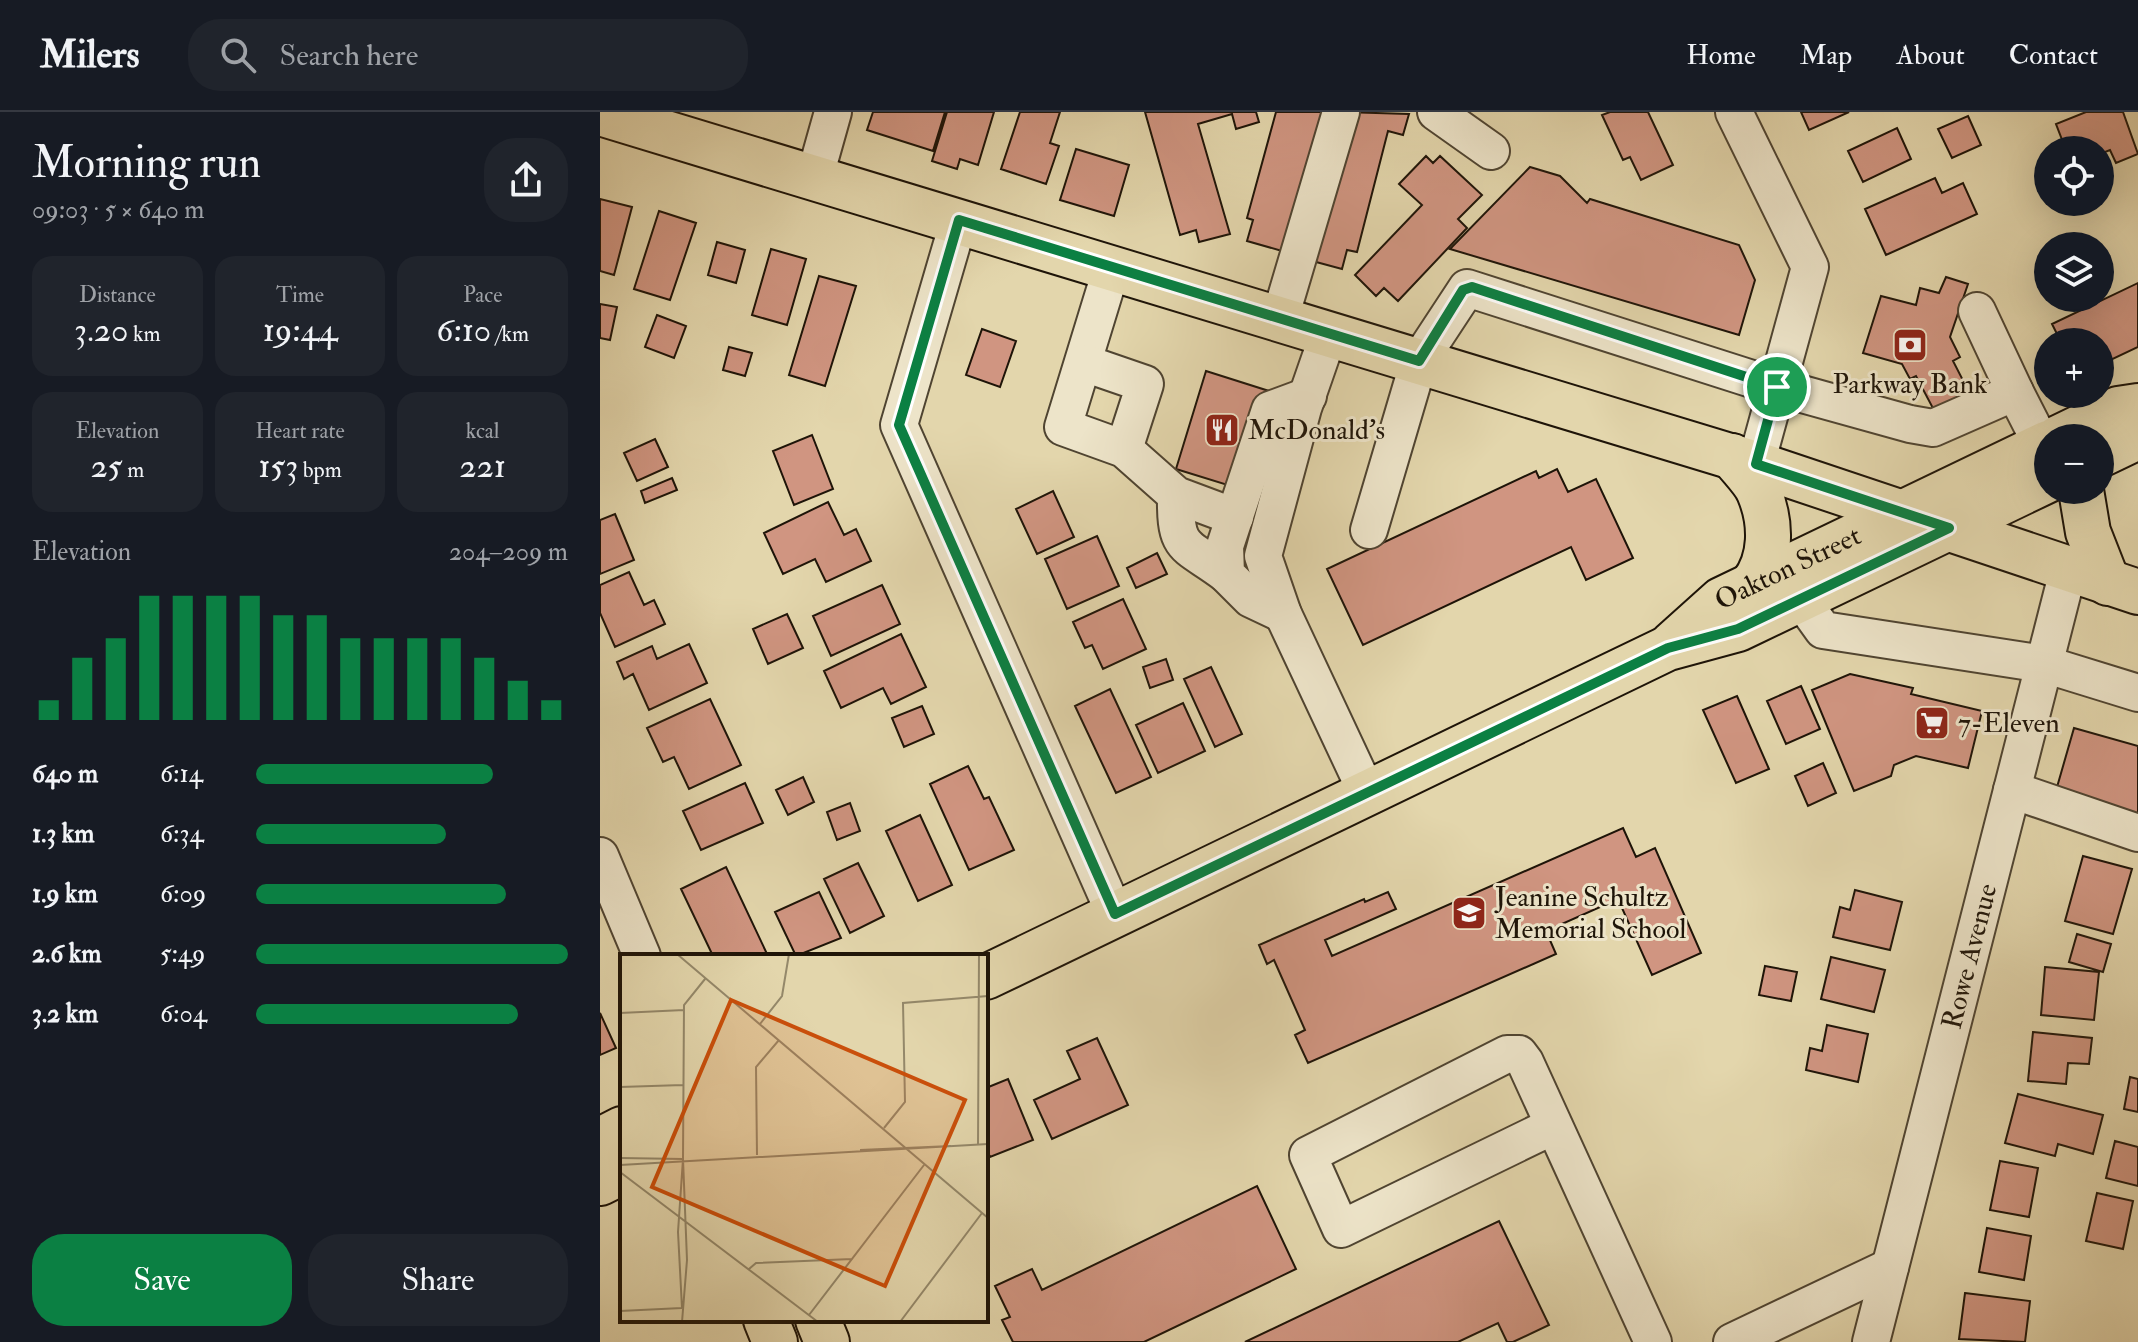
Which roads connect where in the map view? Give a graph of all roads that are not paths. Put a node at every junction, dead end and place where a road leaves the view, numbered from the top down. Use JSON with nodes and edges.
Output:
{"nodes":[{"id":1,"x":833,"y":112,"type":"edge"},
{"id":2,"x":1341,"y":112,"type":"edge"},
{"id":3,"x":1436,"y":112,"type":"edge"},
{"id":4,"x":1734,"y":112,"type":"edge"},
{"id":5,"x":600,"y":113,"type":"edge"},
{"id":6,"x":1491,"y":151,"type":"dead end"},
{"id":7,"x":815,"y":176,"type":"junction"},
{"id":8,"x":959,"y":220,"type":"junction"},
{"id":9,"x":1112,"y":267,"type":"junction"},
{"id":10,"x":1977,"y":311,"type":"dead end"},
{"id":11,"x":1280,"y":318,"type":"junction"},
{"id":12,"x":1329,"y":333,"type":"junction"},
{"id":13,"x":1419,"y":361,"type":"junction"},
{"id":14,"x":1084,"y":363,"type":"junction"},
{"id":15,"x":1777,"y":387,"type":"junction"},
{"id":16,"x":2015,"y":392,"type":"junction"},
{"id":17,"x":1306,"y":402,"type":"junction"},
{"id":18,"x":2138,"y":406,"type":"edge"},
{"id":19,"x":2094,"y":424,"type":"edge"},
{"id":20,"x":2034,"y":426,"type":"edge"},
{"id":21,"x":2138,"y":437,"type":"edge"},
{"id":22,"x":2114,"y":448,"type":"edge"},
{"id":23,"x":1124,"y":449,"type":"junction"},
{"id":24,"x":2034,"y":458,"type":"edge"},
{"id":25,"x":1744,"y":460,"type":"junction"},
{"id":26,"x":2034,"y":463,"type":"edge"},
{"id":27,"x":1176,"y":495,"type":"junction"},
{"id":28,"x":2083,"y":504,"type":"edge"},
{"id":29,"x":1903,"y":512,"type":"junction"},
{"id":30,"x":1235,"y":517,"type":"junction"},
{"id":31,"x":1949,"y":528,"type":"junction"},
{"id":32,"x":1369,"y":530,"type":"dead end"},
{"id":33,"x":1226,"y":574,"type":"junction"},
{"id":34,"x":2105,"y":582,"type":"edge"},
{"id":35,"x":1752,"y":585,"type":"junction"},
{"id":36,"x":1800,"y":598,"type":"junction"},
{"id":37,"x":1283,"y":614,"type":"junction"},
{"id":38,"x":1668,"y":648,"type":"junction"},
{"id":39,"x":2044,"y":664,"type":"junction"},
{"id":40,"x":2138,"y":693,"type":"edge"},
{"id":41,"x":2012,"y":790,"type":"junction"},
{"id":42,"x":1367,"y":793,"type":"junction"},
{"id":43,"x":2138,"y":833,"type":"edge"},
{"id":44,"x":600,"y":856,"type":"edge"},
{"id":45,"x":1115,"y":914,"type":"junction"},
{"id":46,"x":641,"y":954,"type":"edge"},
{"id":47,"x":988,"y":976,"type":"edge"},
{"id":48,"x":1553,"y":1126,"type":"junction"},
{"id":49,"x":620,"y":1130,"type":"edge"},
{"id":50,"x":600,"y":1140,"type":"edge"},
{"id":51,"x":620,"y":1173,"type":"edge"},
{"id":52,"x":600,"y":1183,"type":"edge"},
{"id":53,"x":1890,"y":1267,"type":"junction"},
{"id":54,"x":767,"y":1322,"type":"edge"},
{"id":55,"x":819,"y":1322,"type":"edge"},
{"id":56,"x":775,"y":1342,"type":"edge"},
{"id":57,"x":827,"y":1342,"type":"edge"},
{"id":58,"x":1653,"y":1342,"type":"edge"},
{"id":59,"x":1732,"y":1342,"type":"edge"},
{"id":60,"x":1871,"y":1342,"type":"edge"}],
"edges":[{"from":1,"to":7,"type":"street"},
{"from":2,"to":11,"type":"street"},
{"from":3,"to":6,"type":"street"},
{"from":4,"to":15,"type":"street"},
{"from":5,"to":7,"type":"main road"},
{"from":7,"to":8,"type":"main road"},
{"from":8,"to":9,"type":"main road"},
{"from":8,"to":45,"type":"street"},
{"from":9,"to":11,"type":"main road"},
{"from":9,"to":14,"type":"street"},
{"from":10,"to":16,"type":"street"},
{"from":11,"to":12,"type":"main road"},
{"from":12,"to":13,"type":"main road"},
{"from":12,"to":17,"type":"street"},
{"from":13,"to":15,"type":"street"},
{"from":13,"to":25,"type":"main road"},
{"from":13,"to":32,"type":"street"},
{"from":14,"to":23,"type":"street"},
{"from":14,"to":23,"type":"street"},
{"from":15,"to":16,"type":"street"},
{"from":15,"to":25,"type":"street"},
{"from":16,"to":20,"type":"street"},
{"from":17,"to":30,"type":"street"},
{"from":17,"to":37,"type":"street"},
{"from":18,"to":19,"type":"main road","name":"Oakton Street"},
{"from":21,"to":22,"type":"main road"},
{"from":23,"to":27,"type":"street"},
{"from":24,"to":29,"type":"main road","name":"Oakton Street"},
{"from":25,"to":29,"type":"main road"},
{"from":25,"to":35,"type":"main road"},
{"from":26,"to":31,"type":"main road","name":"Oakton Street"},
{"from":27,"to":30,"type":"street"},
{"from":27,"to":33,"type":"street"},
{"from":28,"to":34,"type":"main road"},
{"from":29,"to":31,"type":"main road"},
{"from":29,"to":35,"type":"main road","name":"Oakton Street"},
{"from":30,"to":33,"type":"street"},
{"from":31,"to":34,"type":"main road"},
{"from":31,"to":36,"type":"main road","name":"Oakton Street"},
{"from":33,"to":37,"type":"street"},
{"from":34,"to":39,"type":"street","name":"Rowe Avenue"},
{"from":35,"to":38,"type":"main road","name":"Oakton Street"},
{"from":36,"to":38,"type":"main road","name":"Oakton Street"},
{"from":36,"to":39,"type":"street"},
{"from":37,"to":42,"type":"street"},
{"from":38,"to":42,"type":"main road","name":"Oakton Street"},
{"from":39,"to":40,"type":"street"},
{"from":39,"to":41,"type":"street","name":"Rowe Avenue"},
{"from":41,"to":43,"type":"street"},
{"from":41,"to":53,"type":"street","name":"Rowe Avenue"},
{"from":42,"to":45,"type":"main road","name":"Oakton Street"},
{"from":44,"to":46,"type":"street"},
{"from":45,"to":47,"type":"main road","name":"Oakton Street"},
{"from":48,"to":48,"type":"street"},
{"from":48,"to":58,"type":"street"},
{"from":49,"to":50,"type":"main road"},
{"from":51,"to":52,"type":"main road"},
{"from":53,"to":59,"type":"street"},
{"from":53,"to":60,"type":"street","name":"Rowe Avenue"},
{"from":54,"to":56,"type":"main road"},
{"from":55,"to":57,"type":"main road"}]}
